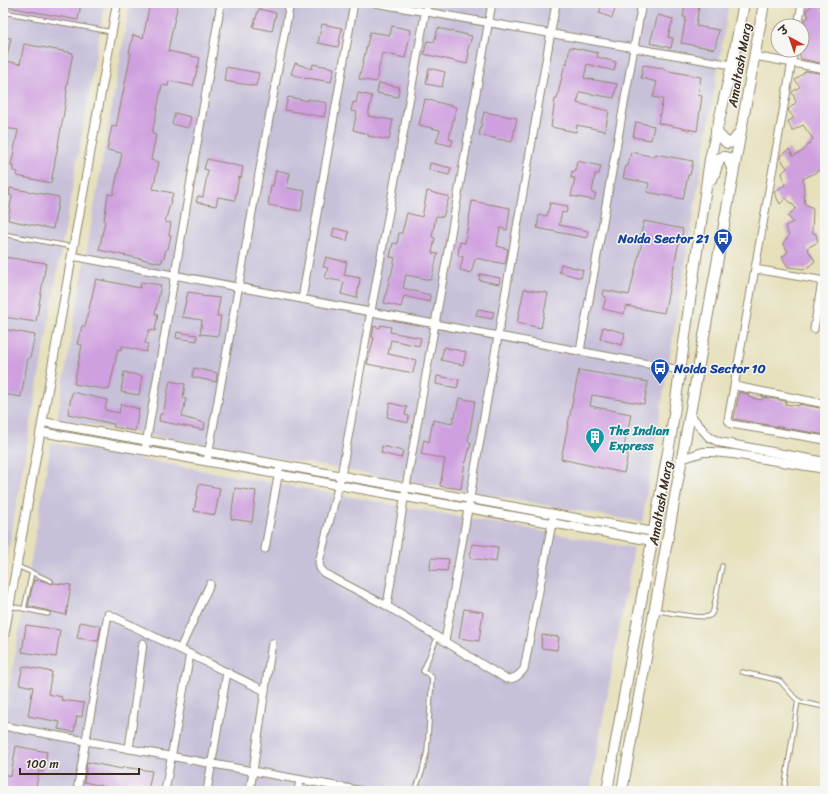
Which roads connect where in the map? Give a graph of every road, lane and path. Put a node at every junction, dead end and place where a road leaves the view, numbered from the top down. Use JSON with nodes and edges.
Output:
{"nodes":[{"id":1,"x":117,"y":3,"type":"edge"},
{"id":2,"x":221,"y":3,"type":"edge"},
{"id":3,"x":290,"y":3,"type":"edge"},
{"id":4,"x":354,"y":3,"type":"edge"},
{"id":5,"x":374,"y":3,"type":"edge"},
{"id":6,"x":427,"y":3,"type":"edge"},
{"id":7,"x":492,"y":3,"type":"edge"},
{"id":8,"x":556,"y":3,"type":"edge"},
{"id":9,"x":642,"y":3,"type":"edge"},
{"id":10,"x":744,"y":3,"type":"edge"},
{"id":11,"x":764,"y":3,"type":"edge"},
{"id":12,"x":802,"y":3,"type":"edge"},
{"id":13,"x":3,"y":12,"type":"edge"},
{"id":14,"x":425,"y":12,"type":"junction"},
{"id":15,"x":799,"y":18,"type":"edge"},
{"id":16,"x":488,"y":23,"type":"junction"},
{"id":17,"x":112,"y":32,"type":"junction"},
{"id":18,"x":551,"y":34,"type":"junction"},
{"id":19,"x":634,"y":48,"type":"junction"},
{"id":20,"x":754,"y":56,"type":"junction"},
{"id":21,"x":792,"y":58,"type":"edge"},
{"id":22,"x":791,"y":63,"type":"junction"},
{"id":23,"x":732,"y":65,"type":"junction"},
{"id":24,"x":825,"y":69,"type":"edge"},
{"id":25,"x":716,"y":128,"type":"junction"},
{"id":26,"x":740,"y":131,"type":"junction"},
{"id":27,"x":733,"y":172,"type":"junction"},
{"id":28,"x":707,"y":183,"type":"junction"},
{"id":29,"x":3,"y":234,"type":"edge"},
{"id":30,"x":74,"y":247,"type":"junction"},
{"id":31,"x":72,"y":256,"type":"junction"},
{"id":32,"x":755,"y":269,"type":"junction"},
{"id":33,"x":175,"y":275,"type":"junction"},
{"id":34,"x":824,"y":281,"type":"edge"},
{"id":35,"x":239,"y":287,"type":"junction"},
{"id":36,"x":302,"y":299,"type":"junction"},
{"id":37,"x":371,"y":312,"type":"junction"},
{"id":38,"x":435,"y":324,"type":"junction"},
{"id":39,"x":814,"y":329,"type":"dead end"},
{"id":40,"x":499,"y":336,"type":"junction"},
{"id":41,"x":580,"y":351,"type":"junction"},
{"id":42,"x":680,"y":370,"type":"junction"},
{"id":43,"x":734,"y":386,"type":"junction"},
{"id":44,"x":825,"y":404,"type":"edge"},
{"id":45,"x":690,"y":415,"type":"junction"},
{"id":46,"x":43,"y":422,"type":"junction"},
{"id":47,"x":41,"y":432,"type":"junction"},
{"id":48,"x":711,"y":438,"type":"junction"},
{"id":49,"x":825,"y":440,"type":"edge"},
{"id":50,"x":147,"y":441,"type":"junction"},
{"id":51,"x":146,"y":450,"type":"junction"},
{"id":52,"x":208,"y":452,"type":"junction"},
{"id":53,"x":707,"y":452,"type":"junction"},
{"id":54,"x":681,"y":459,"type":"junction"},
{"id":55,"x":784,"y":459,"type":"junction"},
{"id":56,"x":207,"y":461,"type":"junction"},
{"id":57,"x":825,"y":462,"type":"edge"},
{"id":58,"x":280,"y":465,"type":"junction"},
{"id":59,"x":825,"y":469,"type":"edge"},
{"id":60,"x":278,"y":474,"type":"junction"},
{"id":61,"x":341,"y":476,"type":"junction"},
{"id":62,"x":339,"y":485,"type":"junction"},
{"id":63,"x":406,"y":487,"type":"junction"},
{"id":64,"x":404,"y":496,"type":"junction"},
{"id":65,"x":471,"y":499,"type":"junction"},
{"id":66,"x":469,"y":508,"type":"junction"},
{"id":67,"x":553,"y":514,"type":"junction"},
{"id":68,"x":552,"y":523,"type":"junction"},
{"id":69,"x":653,"y":536,"type":"junction"},
{"id":70,"x":264,"y":549,"type":"dead end"},
{"id":71,"x":16,"y":566,"type":"junction"},
{"id":72,"x":722,"y":566,"type":"dead end"},
{"id":73,"x":32,"y":572,"type":"junction"},
{"id":74,"x":51,"y":581,"type":"dead end"},
{"id":75,"x":210,"y":584,"type":"dead end"},
{"id":76,"x":7,"y":605,"type":"edge"},
{"id":77,"x":387,"y":606,"type":"junction"},
{"id":78,"x":24,"y":609,"type":"junction"},
{"id":79,"x":654,"y":610,"type":"junction"},
{"id":80,"x":48,"y":614,"type":"dead end"},
{"id":81,"x":438,"y":636,"type":"junction"},
{"id":82,"x":445,"y":641,"type":"junction"},
{"id":83,"x":3,"y":642,"type":"edge"},
{"id":84,"x":143,"y":643,"type":"dead end"},
{"id":85,"x":272,"y":643,"type":"dead end"},
{"id":86,"x":180,"y":649,"type":"junction"},
{"id":87,"x":190,"y":654,"type":"junction"},
{"id":88,"x":227,"y":672,"type":"junction"},
{"id":89,"x":742,"y":672,"type":"dead end"},
{"id":90,"x":266,"y":691,"type":"junction"},
{"id":91,"x":798,"y":700,"type":"junction"},
{"id":92,"x":825,"y":706,"type":"edge"},
{"id":93,"x":3,"y":726,"type":"edge"},
{"id":94,"x":85,"y":741,"type":"junction"},
{"id":95,"x":129,"y":749,"type":"junction"},
{"id":96,"x":171,"y":756,"type":"junction"},
{"id":97,"x":211,"y":764,"type":"junction"},
{"id":98,"x":254,"y":771,"type":"junction"},
{"id":99,"x":300,"y":780,"type":"junction"},
{"id":100,"x":339,"y":789,"type":"edge"},
{"id":101,"x":76,"y":791,"type":"edge"},
{"id":102,"x":165,"y":791,"type":"edge"},
{"id":103,"x":206,"y":791,"type":"edge"},
{"id":104,"x":250,"y":791,"type":"edge"},
{"id":105,"x":298,"y":791,"type":"edge"},
{"id":106,"x":363,"y":791,"type":"edge"},
{"id":107,"x":415,"y":791,"type":"edge"},
{"id":108,"x":607,"y":791,"type":"edge"},
{"id":109,"x":622,"y":791,"type":"edge"},
{"id":110,"x":784,"y":791,"type":"edge"}],
"edges":[{"from":1,"to":17,"type":"street"},
{"from":2,"to":33,"type":"street"},
{"from":3,"to":35,"type":"street"},
{"from":4,"to":36,"type":"street"},
{"from":5,"to":14,"type":"street"},
{"from":6,"to":14,"type":"street"},
{"from":7,"to":16,"type":"street"},
{"from":8,"to":18,"type":"street"},
{"from":9,"to":19,"type":"street"},
{"from":10,"to":23,"type":"main road","name":"Amaltash Marg"},
{"from":11,"to":20,"type":"main road","name":"Amaltash Marg"},
{"from":12,"to":15,"type":"street"},
{"from":13,"to":17,"type":"lane"},
{"from":14,"to":16,"type":"street"},
{"from":14,"to":37,"type":"street"},
{"from":16,"to":18,"type":"street"},
{"from":16,"to":38,"type":"street"},
{"from":17,"to":30,"type":"street"},
{"from":18,"to":19,"type":"street"},
{"from":18,"to":40,"type":"street"},
{"from":19,"to":23,"type":"street"},
{"from":19,"to":41,"type":"street"},
{"from":20,"to":22,"type":"street"},
{"from":20,"to":26,"type":"main road","name":"Amaltash Marg"},
{"from":21,"to":22,"type":"street"},
{"from":22,"to":24,"type":"street"},
{"from":22,"to":32,"type":"street"},
{"from":23,"to":25,"type":"main road","name":"Amaltash Marg"},
{"from":25,"to":26,"type":"main road"},
{"from":25,"to":28,"type":"main road","name":"Amaltash Marg"},
{"from":26,"to":27,"type":"main road","name":"Amaltash Marg"},
{"from":27,"to":28,"type":"main road","name":"Amaltash Marg"},
{"from":27,"to":45,"type":"main road","name":"Amaltash Marg"},
{"from":28,"to":42,"type":"main road","name":"Amaltash Marg"},
{"from":29,"to":30,"type":"lane"},
{"from":30,"to":31,"type":"street"},
{"from":31,"to":33,"type":"street"},
{"from":31,"to":46,"type":"street"},
{"from":32,"to":34,"type":"street"},
{"from":32,"to":43,"type":"street"},
{"from":33,"to":35,"type":"street"},
{"from":33,"to":50,"type":"street"},
{"from":34,"to":39,"type":"street"},
{"from":35,"to":36,"type":"street"},
{"from":35,"to":52,"type":"street"},
{"from":36,"to":37,"type":"street"},
{"from":37,"to":38,"type":"street"},
{"from":37,"to":61,"type":"street"},
{"from":38,"to":40,"type":"street"},
{"from":38,"to":63,"type":"street"},
{"from":40,"to":41,"type":"street"},
{"from":40,"to":65,"type":"street"},
{"from":41,"to":42,"type":"street"},
{"from":42,"to":69,"type":"main road","name":"Amaltash Marg"},
{"from":43,"to":44,"type":"street"},
{"from":43,"to":49,"type":"street"},
{"from":45,"to":48,"type":"street"},
{"from":45,"to":54,"type":"main road","name":"Amaltash Marg"},
{"from":46,"to":47,"type":"street"},
{"from":46,"to":50,"type":"street"},
{"from":47,"to":51,"type":"street"},
{"from":47,"to":71,"type":"street"},
{"from":48,"to":53,"type":"street"},
{"from":48,"to":55,"type":"street"},
{"from":50,"to":51,"type":"street"},
{"from":50,"to":52,"type":"street"},
{"from":51,"to":56,"type":"street"},
{"from":52,"to":56,"type":"street"},
{"from":52,"to":58,"type":"street"},
{"from":53,"to":54,"type":"street"},
{"from":53,"to":55,"type":"street"},
{"from":54,"to":79,"type":"main road","name":"Amaltash Marg"},
{"from":55,"to":57,"type":"street"},
{"from":55,"to":59,"type":"street"},
{"from":56,"to":60,"type":"street"},
{"from":58,"to":60,"type":"street"},
{"from":58,"to":61,"type":"street"},
{"from":60,"to":62,"type":"street"},
{"from":60,"to":70,"type":"street"},
{"from":61,"to":62,"type":"street"},
{"from":61,"to":63,"type":"street"},
{"from":62,"to":64,"type":"street"},
{"from":62,"to":77,"type":"street"},
{"from":63,"to":64,"type":"street"},
{"from":63,"to":65,"type":"street"},
{"from":64,"to":66,"type":"street"},
{"from":64,"to":77,"type":"street"},
{"from":65,"to":66,"type":"street"},
{"from":65,"to":67,"type":"street"},
{"from":66,"to":68,"type":"street"},
{"from":66,"to":82,"type":"street"},
{"from":67,"to":68,"type":"street"},
{"from":67,"to":69,"type":"street"},
{"from":68,"to":69,"type":"street"},
{"from":68,"to":82,"type":"street"},
{"from":69,"to":108,"type":"main road","name":"Amaltash Marg"},
{"from":71,"to":73,"type":"lane"},
{"from":71,"to":76,"type":"street"},
{"from":72,"to":79,"type":"lane"},
{"from":73,"to":74,"type":"lane"},
{"from":73,"to":78,"type":"lane"},
{"from":75,"to":86,"type":"street"},
{"from":76,"to":78,"type":"lane"},
{"from":76,"to":83,"type":"street"},
{"from":77,"to":81,"type":"street"},
{"from":78,"to":80,"type":"lane"},
{"from":79,"to":109,"type":"main road","name":"Amaltash Marg"},
{"from":81,"to":82,"type":"street"},
{"from":81,"to":107,"type":"lane"},
{"from":84,"to":95,"type":"street"},
{"from":85,"to":90,"type":"street"},
{"from":86,"to":87,"type":"street"},
{"from":86,"to":94,"type":"street"},
{"from":87,"to":88,"type":"street"},
{"from":87,"to":96,"type":"street"},
{"from":88,"to":90,"type":"street"},
{"from":88,"to":97,"type":"street"},
{"from":89,"to":91,"type":"lane"},
{"from":90,"to":98,"type":"street"},
{"from":91,"to":92,"type":"lane"},
{"from":91,"to":110,"type":"lane"},
{"from":93,"to":94,"type":"street"},
{"from":94,"to":95,"type":"street"},
{"from":94,"to":101,"type":"street"},
{"from":95,"to":96,"type":"street"},
{"from":96,"to":97,"type":"street"},
{"from":96,"to":102,"type":"street"},
{"from":97,"to":98,"type":"street"},
{"from":97,"to":103,"type":"street"},
{"from":98,"to":99,"type":"street"},
{"from":98,"to":104,"type":"street"},
{"from":99,"to":100,"type":"street"},
{"from":99,"to":105,"type":"street"},
{"from":100,"to":106,"type":"street"}]}
